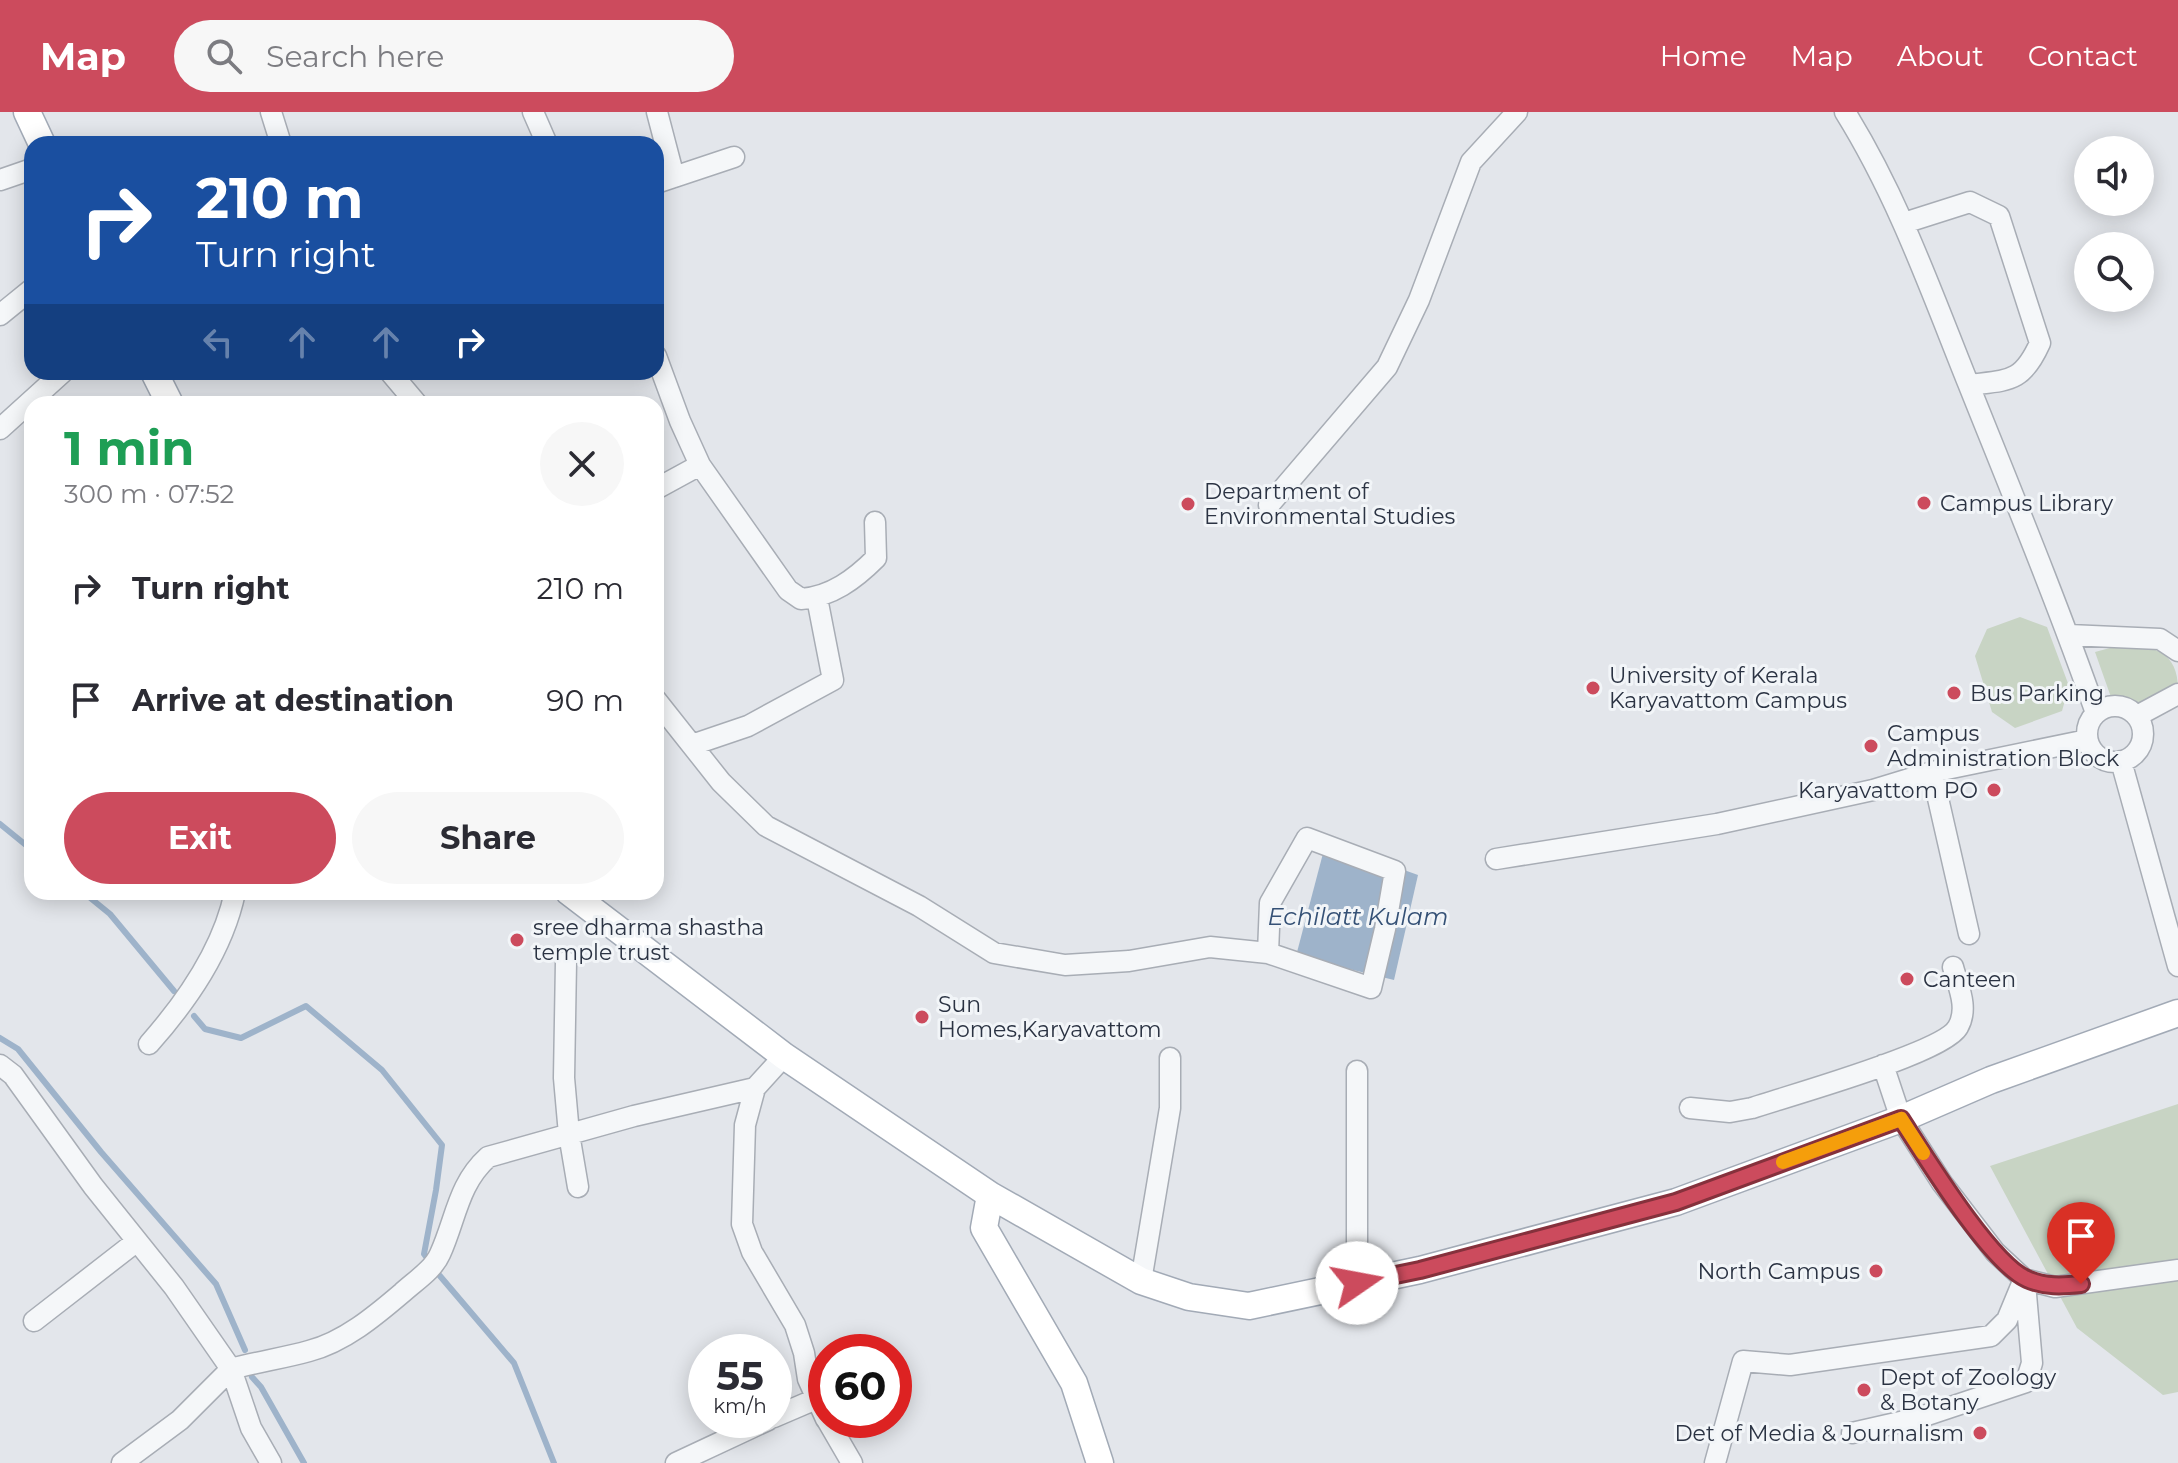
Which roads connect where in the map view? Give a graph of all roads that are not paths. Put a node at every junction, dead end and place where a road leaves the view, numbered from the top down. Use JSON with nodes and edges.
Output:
{"nodes":[{"id":1,"x":27,"y":112,"type":"edge"},
{"id":2,"x":271,"y":112,"type":"edge"},
{"id":3,"x":533,"y":112,"type":"edge"},
{"id":4,"x":657,"y":112,"type":"edge"},
{"id":5,"x":1517,"y":112,"type":"edge"},
{"id":6,"x":1845,"y":112,"type":"edge"},
{"id":7,"x":38,"y":136,"type":"edge"},
{"id":8,"x":278,"y":136,"type":"edge"},
{"id":9,"x":544,"y":136,"type":"edge"},
{"id":10,"x":660,"y":136,"type":"edge"},
{"id":11,"x":734,"y":157,"type":"dead end"},
{"id":12,"x":24,"y":172,"type":"edge"},
{"id":13,"x":0,"y":180,"type":"edge"},
{"id":14,"x":665,"y":180,"type":"edge"},
{"id":15,"x":1904,"y":223,"type":"junction"},
{"id":16,"x":24,"y":296,"type":"edge"},
{"id":17,"x":0,"y":315,"type":"edge"},
{"id":18,"x":664,"y":378,"type":"edge"},
{"id":19,"x":54,"y":380,"type":"edge"},
{"id":20,"x":397,"y":380,"type":"edge"},
{"id":21,"x":1969,"y":385,"type":"junction"},
{"id":22,"x":36,"y":396,"type":"edge"},
{"id":23,"x":410,"y":396,"type":"edge"},
{"id":24,"x":24,"y":407,"type":"edge"},
{"id":25,"x":0,"y":429,"type":"edge"},
{"id":26,"x":700,"y":465,"type":"junction"},
{"id":27,"x":664,"y":485,"type":"edge"},
{"id":28,"x":1269,"y":505,"type":"dead end"},
{"id":29,"x":875,"y":522,"type":"dead end"},
{"id":30,"x":817,"y":598,"type":"junction"},
{"id":31,"x":2069,"y":635,"type":"junction"},
{"id":32,"x":2178,"y":651,"type":"edge"},
{"id":33,"x":2178,"y":694,"type":"edge"},
{"id":34,"x":664,"y":710,"type":"edge"},
{"id":35,"x":2096,"y":713,"type":"junction"},
{"id":36,"x":2137,"y":716,"type":"junction"},
{"id":37,"x":2087,"y":740,"type":"junction"},
{"id":38,"x":692,"y":745,"type":"junction"},
{"id":39,"x":2121,"y":761,"type":"junction"},
{"id":40,"x":1932,"y":772,"type":"junction"},
{"id":41,"x":1496,"y":859,"type":"dead end"},
{"id":42,"x":234,"y":900,"type":"edge"},
{"id":43,"x":579,"y":900,"type":"edge"},
{"id":44,"x":1969,"y":934,"type":"dead end"},
{"id":45,"x":1268,"y":953,"type":"junction"},
{"id":46,"x":566,"y":962,"type":"dead end"},
{"id":47,"x":2178,"y":966,"type":"edge"},
{"id":48,"x":1953,"y":967,"type":"dead end"},
{"id":49,"x":2178,"y":1013,"type":"edge"},
{"id":50,"x":149,"y":1044,"type":"dead end"},
{"id":51,"x":784,"y":1056,"type":"junction"},
{"id":52,"x":1170,"y":1058,"type":"dead end"},
{"id":53,"x":0,"y":1065,"type":"edge"},
{"id":54,"x":1883,"y":1065,"type":"junction"},
{"id":55,"x":1357,"y":1071,"type":"dead end"},
{"id":56,"x":755,"y":1088,"type":"junction"},
{"id":57,"x":1690,"y":1108,"type":"dead end"},
{"id":58,"x":1901,"y":1119,"type":"junction"},
{"id":59,"x":569,"y":1134,"type":"junction"},
{"id":60,"x":578,"y":1187,"type":"dead end"},
{"id":61,"x":990,"y":1195,"type":"junction"},
{"id":62,"x":137,"y":1241,"type":"junction"},
{"id":63,"x":2178,"y":1270,"type":"edge"},
{"id":64,"x":2024,"y":1279,"type":"junction"},
{"id":65,"x":1141,"y":1281,"type":"junction"},
{"id":66,"x":1357,"y":1283,"type":"junction"},
{"id":67,"x":34,"y":1321,"type":"dead end"},
{"id":68,"x":231,"y":1369,"type":"junction"},
{"id":69,"x":808,"y":1379,"type":"edge"},
{"id":70,"x":1852,"y":1433,"type":"dead end"},
{"id":71,"x":729,"y":1438,"type":"edge"},
{"id":72,"x":837,"y":1438,"type":"edge"},
{"id":73,"x":122,"y":1463,"type":"edge"},
{"id":74,"x":271,"y":1463,"type":"edge"},
{"id":75,"x":676,"y":1463,"type":"edge"},
{"id":76,"x":852,"y":1463,"type":"edge"},
{"id":77,"x":1100,"y":1463,"type":"edge"},
{"id":78,"x":1715,"y":1463,"type":"edge"}],
"edges":[{"from":1,"to":7,"type":"main road"},
{"from":2,"to":8,"type":"street"},
{"from":3,"to":9,"type":"street"},
{"from":4,"to":10,"type":"street"},
{"from":5,"to":28,"type":"street"},
{"from":6,"to":15,"type":"street"},
{"from":11,"to":14,"type":"street"},
{"from":12,"to":13,"type":"street"},
{"from":15,"to":21,"type":"street"},
{"from":15,"to":21,"type":"street"},
{"from":16,"to":17,"type":"street"},
{"from":18,"to":26,"type":"street"},
{"from":19,"to":22,"type":"street"},
{"from":20,"to":23,"type":"street"},
{"from":21,"to":31,"type":"street"},
{"from":24,"to":25,"type":"street"},
{"from":26,"to":27,"type":"street"},
{"from":26,"to":30,"type":"street"},
{"from":29,"to":30,"type":"street"},
{"from":30,"to":38,"type":"street"},
{"from":31,"to":32,"type":"street"},
{"from":31,"to":35,"type":"street"},
{"from":33,"to":36,"type":"street"},
{"from":34,"to":38,"type":"street"},
{"from":35,"to":36,"type":"street"},
{"from":35,"to":37,"type":"street"},
{"from":36,"to":39,"type":"street"},
{"from":37,"to":39,"type":"street"},
{"from":37,"to":40,"type":"street"},
{"from":38,"to":45,"type":"street"},
{"from":39,"to":47,"type":"street"},
{"from":40,"to":41,"type":"street"},
{"from":40,"to":44,"type":"street"},
{"from":42,"to":50,"type":"street"},
{"from":43,"to":51,"type":"main road"},
{"from":45,"to":45,"type":"street"},
{"from":46,"to":59,"type":"street"},
{"from":48,"to":54,"type":"street"},
{"from":49,"to":58,"type":"main road"},
{"from":51,"to":56,"type":"street"},
{"from":51,"to":61,"type":"main road"},
{"from":52,"to":65,"type":"street"},
{"from":53,"to":62,"type":"street"},
{"from":54,"to":57,"type":"street"},
{"from":54,"to":58,"type":"street"},
{"from":55,"to":66,"type":"street"},
{"from":56,"to":59,"type":"street"},
{"from":56,"to":69,"type":"street"},
{"from":58,"to":64,"type":"street"},
{"from":58,"to":66,"type":"main road"},
{"from":59,"to":60,"type":"street"},
{"from":59,"to":68,"type":"street"},
{"from":61,"to":65,"type":"main road"},
{"from":61,"to":77,"type":"main road"},
{"from":62,"to":67,"type":"street"},
{"from":62,"to":68,"type":"street"},
{"from":63,"to":64,"type":"street"},
{"from":64,"to":70,"type":"street"},
{"from":64,"to":78,"type":"street"},
{"from":65,"to":66,"type":"main road"},
{"from":68,"to":73,"type":"street"},
{"from":68,"to":74,"type":"street"},
{"from":71,"to":75,"type":"street"},
{"from":72,"to":76,"type":"street"}]}
